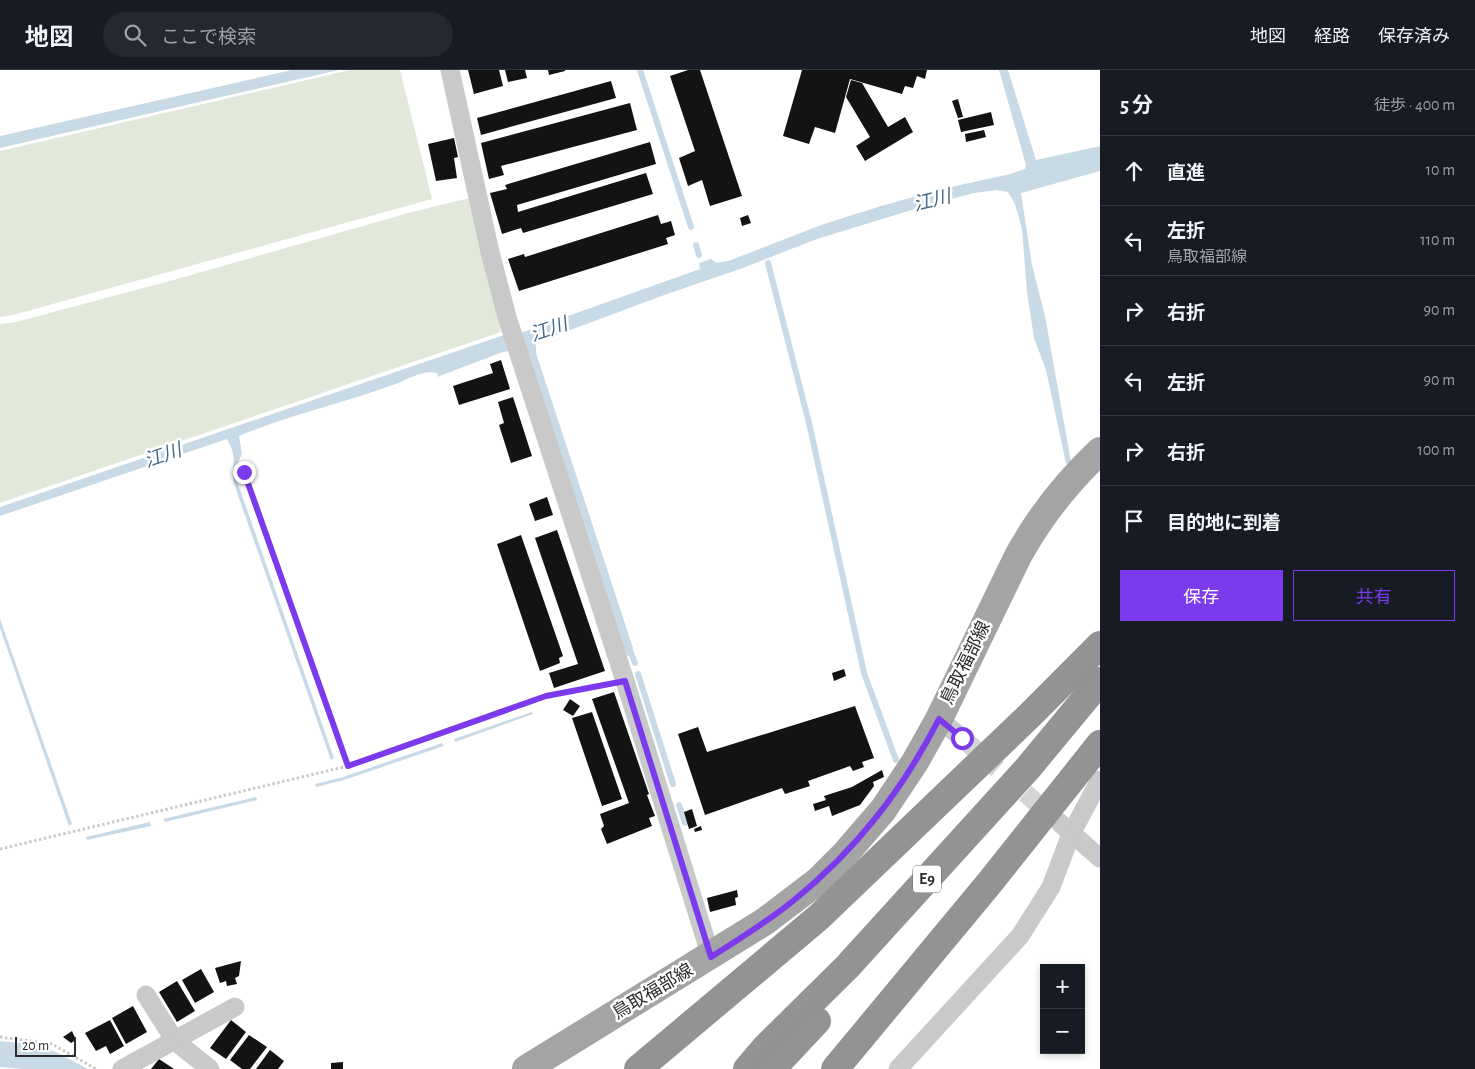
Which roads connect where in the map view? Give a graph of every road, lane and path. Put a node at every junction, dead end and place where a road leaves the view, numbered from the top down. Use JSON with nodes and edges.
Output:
{"nodes":[{"id":1,"x":450,"y":70,"type":"edge"},
{"id":2,"x":1100,"y":451,"type":"edge"},
{"id":3,"x":244,"y":472,"type":"dead end"},
{"id":4,"x":1100,"y":645,"type":"edge"},
{"id":5,"x":625,"y":681,"type":"junction"},
{"id":6,"x":1100,"y":681,"type":"edge"},
{"id":7,"x":1100,"y":709,"type":"edge"},
{"id":8,"x":939,"y":719,"type":"junction"},
{"id":9,"x":962,"y":738,"type":"tunnel mouth"},
{"id":10,"x":1100,"y":744,"type":"edge"},
{"id":11,"x":348,"y":766,"type":"junction"},
{"id":12,"x":1100,"y":780,"type":"edge"},
{"id":13,"x":1066,"y":828,"type":"junction"},
{"id":14,"x":0,"y":849,"type":"edge"},
{"id":15,"x":1100,"y":858,"type":"edge"},
{"id":16,"x":711,"y":957,"type":"junction"},
{"id":17,"x":146,"y":995,"type":"dead end"},
{"id":18,"x":235,"y":1007,"type":"dead end"},
{"id":19,"x":0,"y":1037,"type":"edge"},
{"id":20,"x":175,"y":1041,"type":"junction"},
{"id":21,"x":96,"y":1069,"type":"edge"},
{"id":22,"x":122,"y":1069,"type":"edge"},
{"id":23,"x":210,"y":1069,"type":"edge"},
{"id":24,"x":526,"y":1069,"type":"edge"},
{"id":25,"x":638,"y":1069,"type":"edge"},
{"id":26,"x":747,"y":1069,"type":"edge"},
{"id":27,"x":772,"y":1069,"type":"edge"},
{"id":28,"x":835,"y":1069,"type":"edge"},
{"id":29,"x":898,"y":1069,"type":"edge"}],
"edges":[{"from":1,"to":5,"type":"street"},
{"from":2,"to":8,"type":"main road","name":"鳥取福部線"},
{"from":3,"to":11,"type":"path"},
{"from":4,"to":25,"type":"highway"},
{"from":5,"to":11,"type":"path"},
{"from":5,"to":16,"type":"street"},
{"from":6,"to":26,"type":"highway","number":"E9"},
{"from":7,"to":27,"type":"highway","number":"E9"},
{"from":8,"to":9,"type":"street"},
{"from":8,"to":16,"type":"main road","name":"鳥取福部線"},
{"from":10,"to":28,"type":"highway"},
{"from":11,"to":14,"type":"path"},
{"from":12,"to":13,"type":"street"},
{"from":13,"to":15,"type":"street"},
{"from":13,"to":29,"type":"street"},
{"from":16,"to":24,"type":"main road","name":"鳥取福部線"},
{"from":17,"to":20,"type":"street"},
{"from":18,"to":20,"type":"street"},
{"from":19,"to":21,"type":"path"},
{"from":20,"to":22,"type":"street"},
{"from":20,"to":23,"type":"street"}]}
